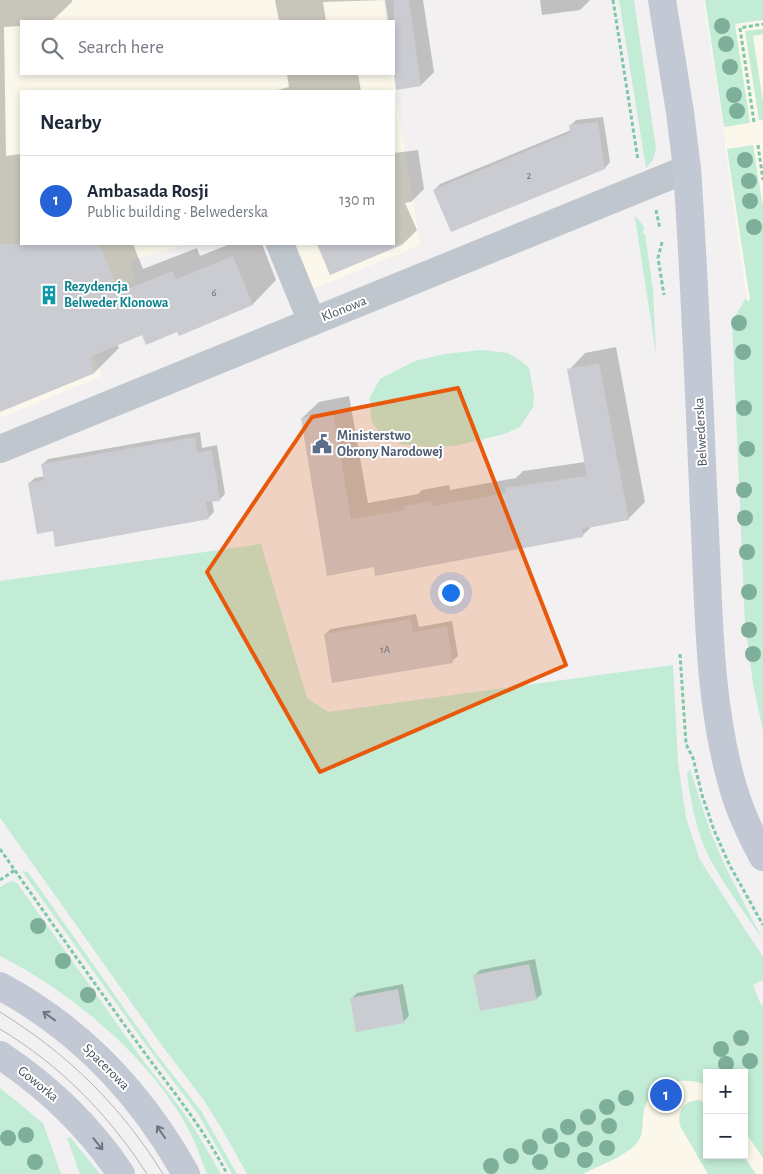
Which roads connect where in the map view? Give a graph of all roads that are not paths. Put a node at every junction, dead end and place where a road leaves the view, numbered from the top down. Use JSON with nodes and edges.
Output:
{"nodes":[{"id":1,"x":662,"y":0,"type":"edge"},
{"id":2,"x":687,"y":170,"type":"junction"},
{"id":3,"x":280,"y":245,"type":"edge"},
{"id":4,"x":312,"y":322,"type":"junction"},
{"id":5,"x":0,"y":449,"type":"edge"},
{"id":6,"x":763,"y":857,"type":"edge"},
{"id":7,"x":0,"y":986,"type":"edge"},
{"id":8,"x":0,"y":1055,"type":"edge"},
{"id":9,"x":120,"y":1174,"type":"edge"},
{"id":10,"x":186,"y":1174,"type":"edge"}],
"edges":[{"from":1,"to":2,"type":"street","name":"Belwederska"},
{"from":2,"to":4,"type":"street","name":"Klonowa"},
{"from":2,"to":6,"type":"street","name":"Belwederska"},
{"from":3,"to":4,"type":"street"},
{"from":4,"to":5,"type":"street","name":"Klonowa"},
{"from":10,"to":7,"type":"street","name":"Spacerowa","one_way":true},
{"from":8,"to":9,"type":"street","name":"Goworka","one_way":true}]}
